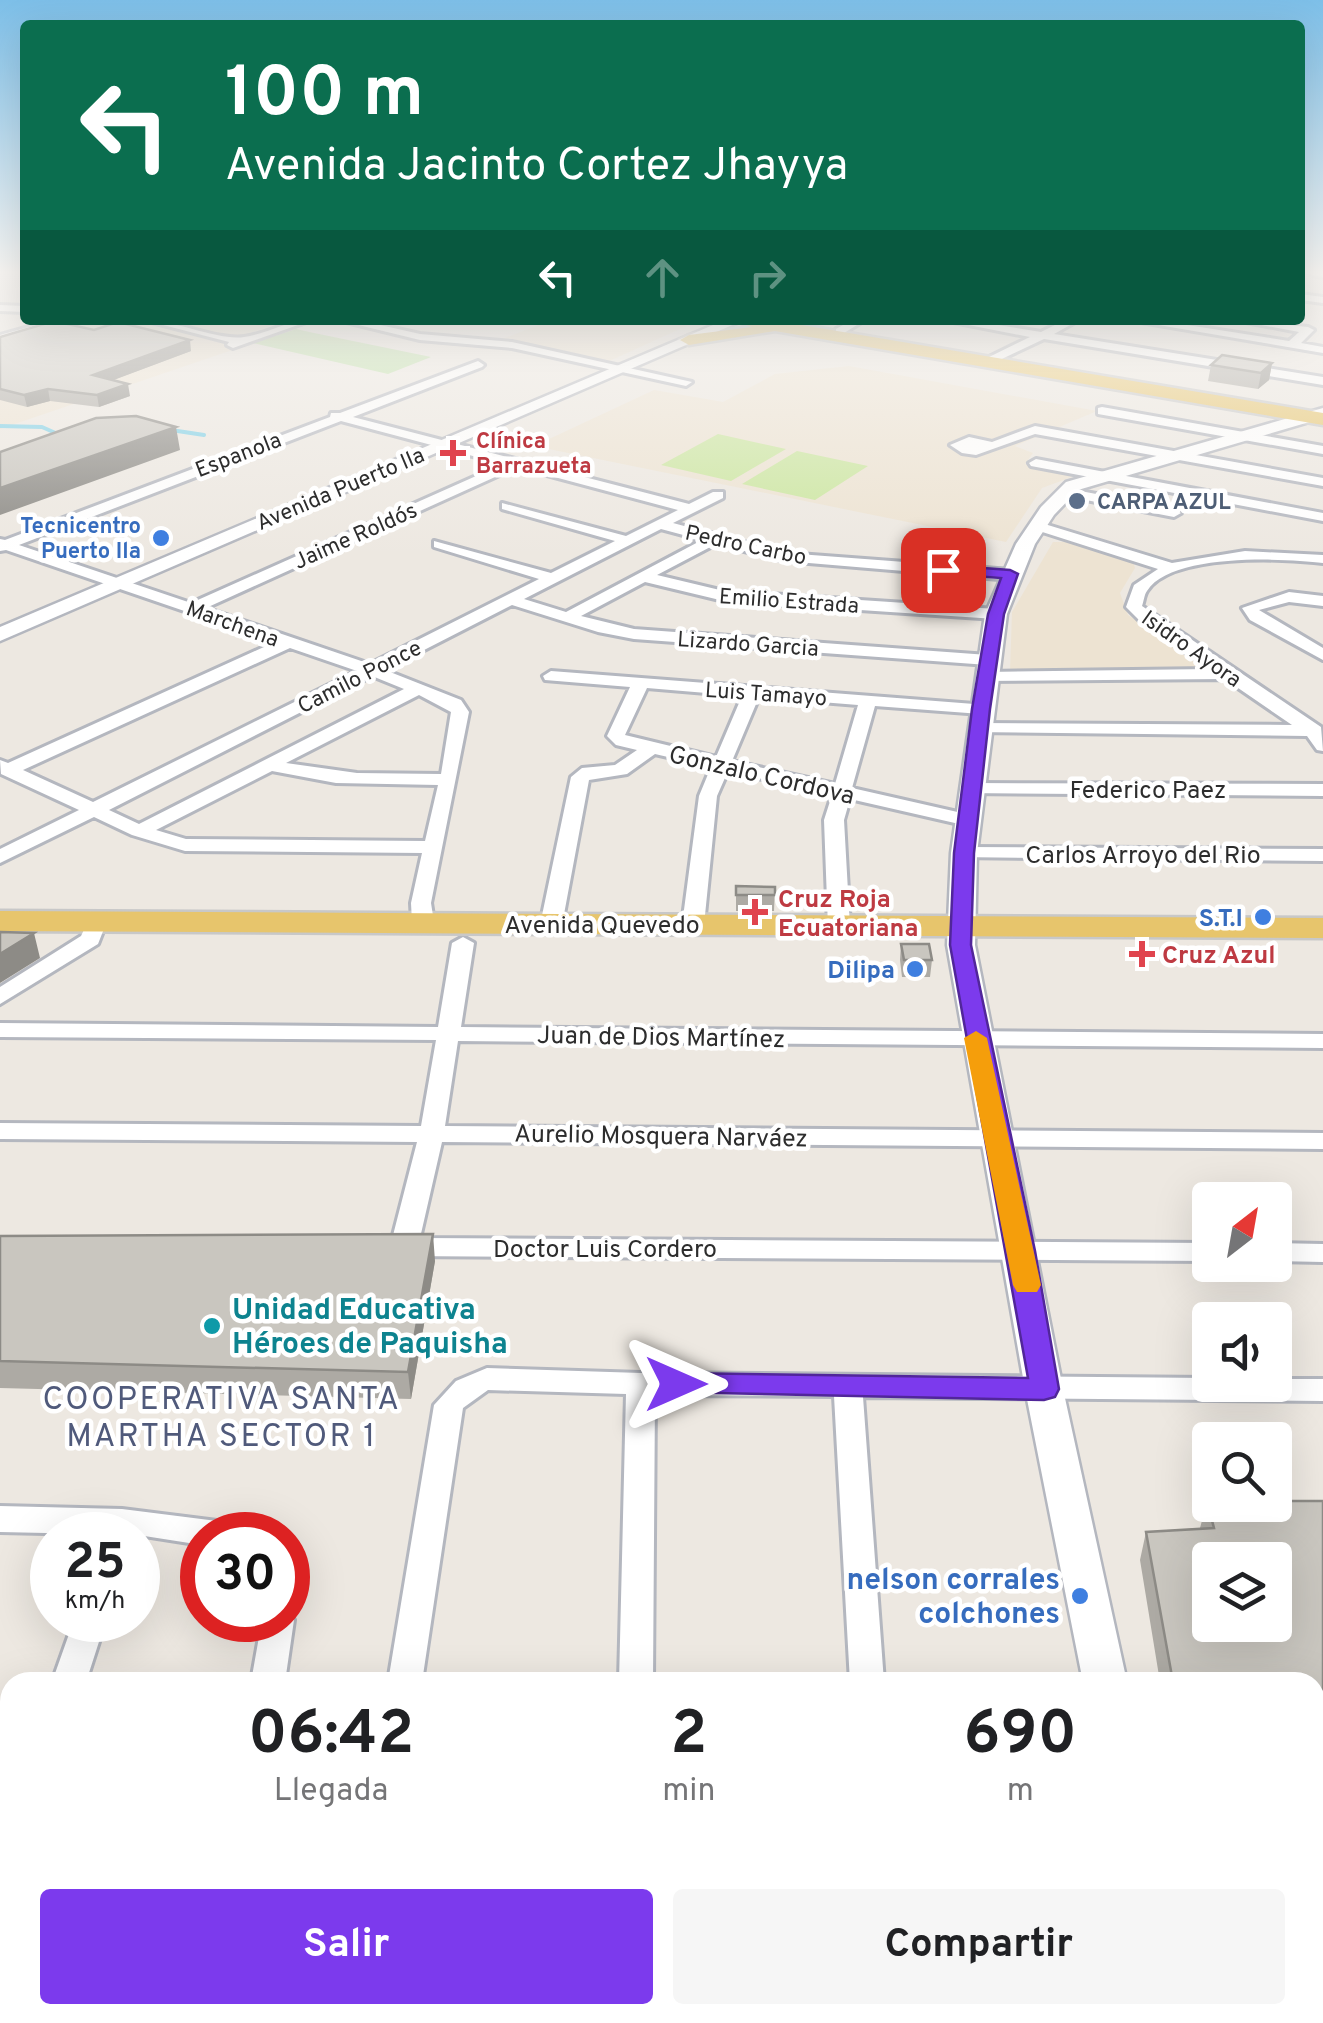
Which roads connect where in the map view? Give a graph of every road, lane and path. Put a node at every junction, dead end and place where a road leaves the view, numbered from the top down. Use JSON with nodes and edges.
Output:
{"nodes":[{"id":1,"x":471,"y":367,"type":"edge"},
{"id":2,"x":613,"y":367,"type":"edge"},
{"id":3,"x":622,"y":367,"type":"edge"},
{"id":4,"x":1039,"y":367,"type":"edge"},
{"id":5,"x":1238,"y":367,"type":"edge"},
{"id":6,"x":1323,"y":381,"type":"edge"},
{"id":7,"x":686,"y":382,"type":"dead end"},
{"id":8,"x":1102,"y":411,"type":"dead end"},
{"id":9,"x":1320,"y":415,"type":"edge"},
{"id":10,"x":335,"y":416,"type":"junction"},
{"id":11,"x":1238,"y":434,"type":"junction"},
{"id":12,"x":436,"y":442,"type":"junction"},
{"id":13,"x":994,"y":446,"type":"dead end"},
{"id":14,"x":1323,"y":450,"type":"edge"},
{"id":15,"x":1170,"y":455,"type":"junction"},
{"id":16,"x":518,"y":462,"type":"junction"},
{"id":17,"x":1036,"y":463,"type":"dead end"},
{"id":18,"x":1104,"y":475,"type":"junction"},
{"id":19,"x":1323,"y":482,"type":"edge"},
{"id":20,"x":1065,"y":492,"type":"junction"},
{"id":21,"x":718,"y":496,"type":"dead end"},
{"id":22,"x":507,"y":506,"type":"dead end"},
{"id":23,"x":692,"y":509,"type":"junction"},
{"id":24,"x":1174,"y":513,"type":"dead end"},
{"id":25,"x":1323,"y":517,"type":"edge"},
{"id":26,"x":662,"y":525,"type":"junction"},
{"id":27,"x":1038,"y":526,"type":"junction"},
{"id":28,"x":714,"y":539,"type":"junction"},
{"id":29,"x":630,"y":542,"type":"junction"},
{"id":30,"x":439,"y":544,"type":"dead end"},
{"id":31,"x":2,"y":545,"type":"edge"},
{"id":32,"x":1315,"y":553,"type":"edge"},
{"id":33,"x":1172,"y":568,"type":"junction"},
{"id":34,"x":1010,"y":574,"type":"junction"},
{"id":35,"x":644,"y":578,"type":"junction"},
{"id":36,"x":112,"y":580,"type":"junction"},
{"id":37,"x":553,"y":580,"type":"junction"},
{"id":38,"x":512,"y":600,"type":"junction"},
{"id":39,"x":1323,"y":601,"type":"edge"},
{"id":40,"x":193,"y":608,"type":"junction"},
{"id":41,"x":996,"y":614,"type":"junction"},
{"id":42,"x":566,"y":618,"type":"junction"},
{"id":43,"x":0,"y":622,"type":"edge"},
{"id":44,"x":0,"y":634,"type":"edge"},
{"id":45,"x":287,"y":642,"type":"junction"},
{"id":46,"x":1323,"y":655,"type":"edge"},
{"id":47,"x":987,"y":669,"type":"junction"},
{"id":48,"x":371,"y":670,"type":"junction"},
{"id":49,"x":1229,"y":674,"type":"junction"},
{"id":50,"x":550,"y":676,"type":"dead end"},
{"id":51,"x":641,"y":682,"type":"junction"},
{"id":52,"x":420,"y":688,"type":"junction"},
{"id":53,"x":752,"y":693,"type":"junction"},
{"id":54,"x":868,"y":700,"type":"junction"},
{"id":55,"x":980,"y":718,"type":"junction"},
{"id":56,"x":1319,"y":736,"type":"edge"},
{"id":57,"x":652,"y":748,"type":"junction"},
{"id":58,"x":267,"y":764,"type":"junction"},
{"id":59,"x":721,"y":765,"type":"junction"},
{"id":60,"x":4,"y":768,"type":"edge"},
{"id":61,"x":449,"y":779,"type":"junction"},
{"id":62,"x":972,"y":788,"type":"junction"},
{"id":63,"x":1323,"y":790,"type":"edge"},
{"id":64,"x":844,"y":793,"type":"junction"},
{"id":65,"x":92,"y":810,"type":"junction"},
{"id":66,"x":968,"y":820,"type":"junction"},
{"id":67,"x":138,"y":832,"type":"junction"},
{"id":68,"x":433,"y":847,"type":"junction"},
{"id":69,"x":964,"y":853,"type":"junction"},
{"id":70,"x":1323,"y":855,"type":"edge"},
{"id":71,"x":0,"y":857,"type":"edge"},
{"id":72,"x":0,"y":921,"type":"edge"},
{"id":73,"x":423,"y":922,"type":"junction"},
{"id":74,"x":551,"y":925,"type":"junction"},
{"id":75,"x":693,"y":925,"type":"junction"},
{"id":76,"x":839,"y":927,"type":"junction"},
{"id":77,"x":1323,"y":928,"type":"edge"},
{"id":78,"x":94,"y":930,"type":"junction"},
{"id":79,"x":961,"y":936,"type":"junction"},
{"id":80,"x":0,"y":939,"type":"edge"},
{"id":81,"x":463,"y":943,"type":"junction"},
{"id":82,"x":1323,"y":948,"type":"edge"},
{"id":83,"x":0,"y":997,"type":"edge"},
{"id":84,"x":0,"y":1030,"type":"edge"},
{"id":85,"x":446,"y":1034,"type":"junction"},
{"id":86,"x":976,"y":1038,"type":"junction"},
{"id":87,"x":1323,"y":1041,"type":"edge"},
{"id":88,"x":0,"y":1130,"type":"edge"},
{"id":89,"x":432,"y":1132,"type":"junction"},
{"id":90,"x":1323,"y":1140,"type":"edge"},
{"id":91,"x":999,"y":1141,"type":"junction"},
{"id":92,"x":1021,"y":1251,"type":"junction"},
{"id":93,"x":1192,"y":1252,"type":"edge"},
{"id":94,"x":1292,"y":1252,"type":"edge"},
{"id":95,"x":1323,"y":1253,"type":"edge"},
{"id":96,"x":641,"y":1384,"type":"junction"},
{"id":97,"x":848,"y":1386,"type":"junction"},
{"id":98,"x":1044,"y":1389,"type":"junction"},
{"id":99,"x":1323,"y":1390,"type":"edge"},
{"id":100,"x":0,"y":1519,"type":"edge"},
{"id":101,"x":30,"y":1522,"type":"edge"},
{"id":102,"x":83,"y":1642,"type":"edge"},
{"id":103,"x":274,"y":1642,"type":"edge"},
{"id":104,"x":72,"y":1672,"type":"edge"},
{"id":105,"x":270,"y":1672,"type":"edge"},
{"id":106,"x":407,"y":1672,"type":"edge"},
{"id":107,"x":636,"y":1672,"type":"edge"},
{"id":108,"x":867,"y":1672,"type":"edge"},
{"id":109,"x":1103,"y":1672,"type":"edge"}],
"edges":[{"from":1,"to":10,"type":"street","name":"Espanola"},
{"from":2,"to":12,"type":"main road","name":"Avenida Puerto Ila"},
{"from":3,"to":7,"type":"street"},
{"from":4,"to":9,"type":"main road"},
{"from":5,"to":6,"type":"street"},
{"from":8,"to":11,"type":"street"},
{"from":9,"to":11,"type":"main road"},
{"from":10,"to":12,"type":"street"},
{"from":10,"to":31,"type":"street","name":"Espanola"},
{"from":11,"to":14,"type":"street"},
{"from":11,"to":15,"type":"main road"},
{"from":12,"to":16,"type":"street"},
{"from":12,"to":36,"type":"main road","name":"Avenida Puerto Ila"},
{"from":13,"to":15,"type":"street"},
{"from":15,"to":18,"type":"main road"},
{"from":15,"to":19,"type":"street"},
{"from":16,"to":23,"type":"street"},
{"from":16,"to":40,"type":"street","name":"Jaime Roldós"},
{"from":17,"to":18,"type":"street"},
{"from":18,"to":20,"type":"main road"},
{"from":18,"to":25,"type":"street"},
{"from":20,"to":24,"type":"street"},
{"from":20,"to":27,"type":"main road"},
{"from":21,"to":23,"type":"street","name":"Camilo Ponce"},
{"from":22,"to":29,"type":"street"},
{"from":23,"to":26,"type":"street","name":"Camilo Ponce"},
{"from":26,"to":28,"type":"street","name":"Pedro Carbo"},
{"from":26,"to":29,"type":"street","name":"Camilo Ponce"},
{"from":27,"to":33,"type":"street"},
{"from":27,"to":34,"type":"main road"},
{"from":28,"to":34,"type":"street","name":"Pedro Carbo"},
{"from":28,"to":35,"type":"street"},
{"from":29,"to":37,"type":"street","name":"Camilo Ponce"},
{"from":30,"to":37,"type":"street"},
{"from":31,"to":36,"type":"street","name":"Marchena"},
{"from":32,"to":33,"type":"street","name":"Isidro Ayora"},
{"from":33,"to":49,"type":"street","name":"Isidro Ayora"},
{"from":34,"to":41,"type":"main road"},
{"from":35,"to":41,"type":"street","name":"Emilio Estrada"},
{"from":35,"to":42,"type":"street"},
{"from":36,"to":40,"type":"street","name":"Marchena"},
{"from":36,"to":43,"type":"main road","name":"Avenida Puerto Ila"},
{"from":36,"to":44,"type":"main road","name":"Avenida Puerto Ila"},
{"from":37,"to":38,"type":"street","name":"Camilo Ponce"},
{"from":38,"to":42,"type":"street","name":"Lizardo Garcia"},
{"from":38,"to":48,"type":"street","name":"Camilo Ponce"},
{"from":39,"to":46,"type":"street"},
{"from":40,"to":45,"type":"street","name":"Marchena"},
{"from":41,"to":47,"type":"main road"},
{"from":42,"to":47,"type":"street","name":"Lizardo Garcia"},
{"from":45,"to":48,"type":"street","name":"Marchena"},
{"from":45,"to":60,"type":"street"},
{"from":47,"to":49,"type":"street","name":"Lizardo Garcia"},
{"from":47,"to":55,"type":"main road"},
{"from":48,"to":52,"type":"street","name":"Marchena"},
{"from":48,"to":65,"type":"street","name":"Camilo Ponce"},
{"from":49,"to":56,"type":"street","name":"Isidro Ayora"},
{"from":50,"to":51,"type":"street","name":"Luis Tamayo"},
{"from":51,"to":53,"type":"street","name":"Luis Tamayo"},
{"from":51,"to":57,"type":"street","name":"Gonzalo Cordova"},
{"from":52,"to":58,"type":"street"},
{"from":52,"to":61,"type":"street","name":"Marchena"},
{"from":53,"to":54,"type":"street","name":"Luis Tamayo"},
{"from":53,"to":59,"type":"street"},
{"from":54,"to":55,"type":"street","name":"Luis Tamayo"},
{"from":54,"to":64,"type":"street"},
{"from":55,"to":56,"type":"street","name":"Luis Tamayo"},
{"from":55,"to":62,"type":"main road"},
{"from":57,"to":59,"type":"street","name":"Gonzalo Cordova"},
{"from":57,"to":74,"type":"street"},
{"from":58,"to":61,"type":"street"},
{"from":58,"to":67,"type":"street"},
{"from":59,"to":64,"type":"street","name":"Gonzalo Cordova"},
{"from":59,"to":75,"type":"street"},
{"from":60,"to":65,"type":"street"},
{"from":61,"to":68,"type":"street"},
{"from":62,"to":63,"type":"street","name":"Federico Paez"},
{"from":62,"to":66,"type":"main road"},
{"from":64,"to":66,"type":"street","name":"Gonzalo Cordova"},
{"from":64,"to":76,"type":"street"},
{"from":65,"to":67,"type":"street"},
{"from":65,"to":71,"type":"street","name":"Camilo Ponce"},
{"from":66,"to":69,"type":"main road"},
{"from":67,"to":68,"type":"street"},
{"from":68,"to":73,"type":"street"},
{"from":69,"to":70,"type":"street","name":"Carlos Arroyo del Rio"},
{"from":69,"to":79,"type":"main road"},
{"from":72,"to":78,"type":"main road","name":"Avenida Quevedo"},
{"from":73,"to":74,"type":"main road","name":"Avenida Quevedo"},
{"from":73,"to":78,"type":"main road","name":"Avenida Quevedo"},
{"from":74,"to":75,"type":"main road","name":"Avenida Quevedo"},
{"from":75,"to":76,"type":"main road","name":"Avenida Quevedo"},
{"from":76,"to":79,"type":"main road","name":"Avenida Quevedo"},
{"from":77,"to":79,"type":"main road","name":"Avenida Quevedo"},
{"from":78,"to":80,"type":"main road","name":"Avenida Quevedo"},
{"from":78,"to":81,"type":"main road","name":"Avenida Quevedo"},
{"from":78,"to":83,"type":"street"},
{"from":79,"to":81,"type":"main road","name":"Avenida Quevedo"},
{"from":79,"to":82,"type":"main road","name":"Avenida Quevedo"},
{"from":79,"to":86,"type":"main road"},
{"from":81,"to":85,"type":"street"},
{"from":84,"to":85,"type":"street","name":"Juan de Dios Martínez"},
{"from":85,"to":86,"type":"street","name":"Juan de Dios Martínez"},
{"from":85,"to":89,"type":"street"},
{"from":86,"to":87,"type":"street","name":"Juan de Dios Martínez"},
{"from":86,"to":91,"type":"main road"},
{"from":88,"to":89,"type":"street","name":"Aurelio Mosquera Narváez"},
{"from":89,"to":91,"type":"street","name":"Aurelio Mosquera Narváez"},
{"from":89,"to":92,"type":"street","name":"Doctor Luis Cordero"},
{"from":90,"to":91,"type":"street","name":"Aurelio Mosquera Narváez"},
{"from":91,"to":92,"type":"main road"},
{"from":92,"to":93,"type":"street","name":"Doctor Luis Cordero"},
{"from":92,"to":98,"type":"main road"},
{"from":94,"to":95,"type":"street"},
{"from":96,"to":97,"type":"street"},
{"from":96,"to":106,"type":"street"},
{"from":96,"to":107,"type":"street"},
{"from":97,"to":98,"type":"street"},
{"from":97,"to":108,"type":"street"},
{"from":98,"to":99,"type":"street"},
{"from":98,"to":109,"type":"main road"},
{"from":100,"to":101,"type":"street"},
{"from":102,"to":104,"type":"street"},
{"from":103,"to":105,"type":"street"}]}
